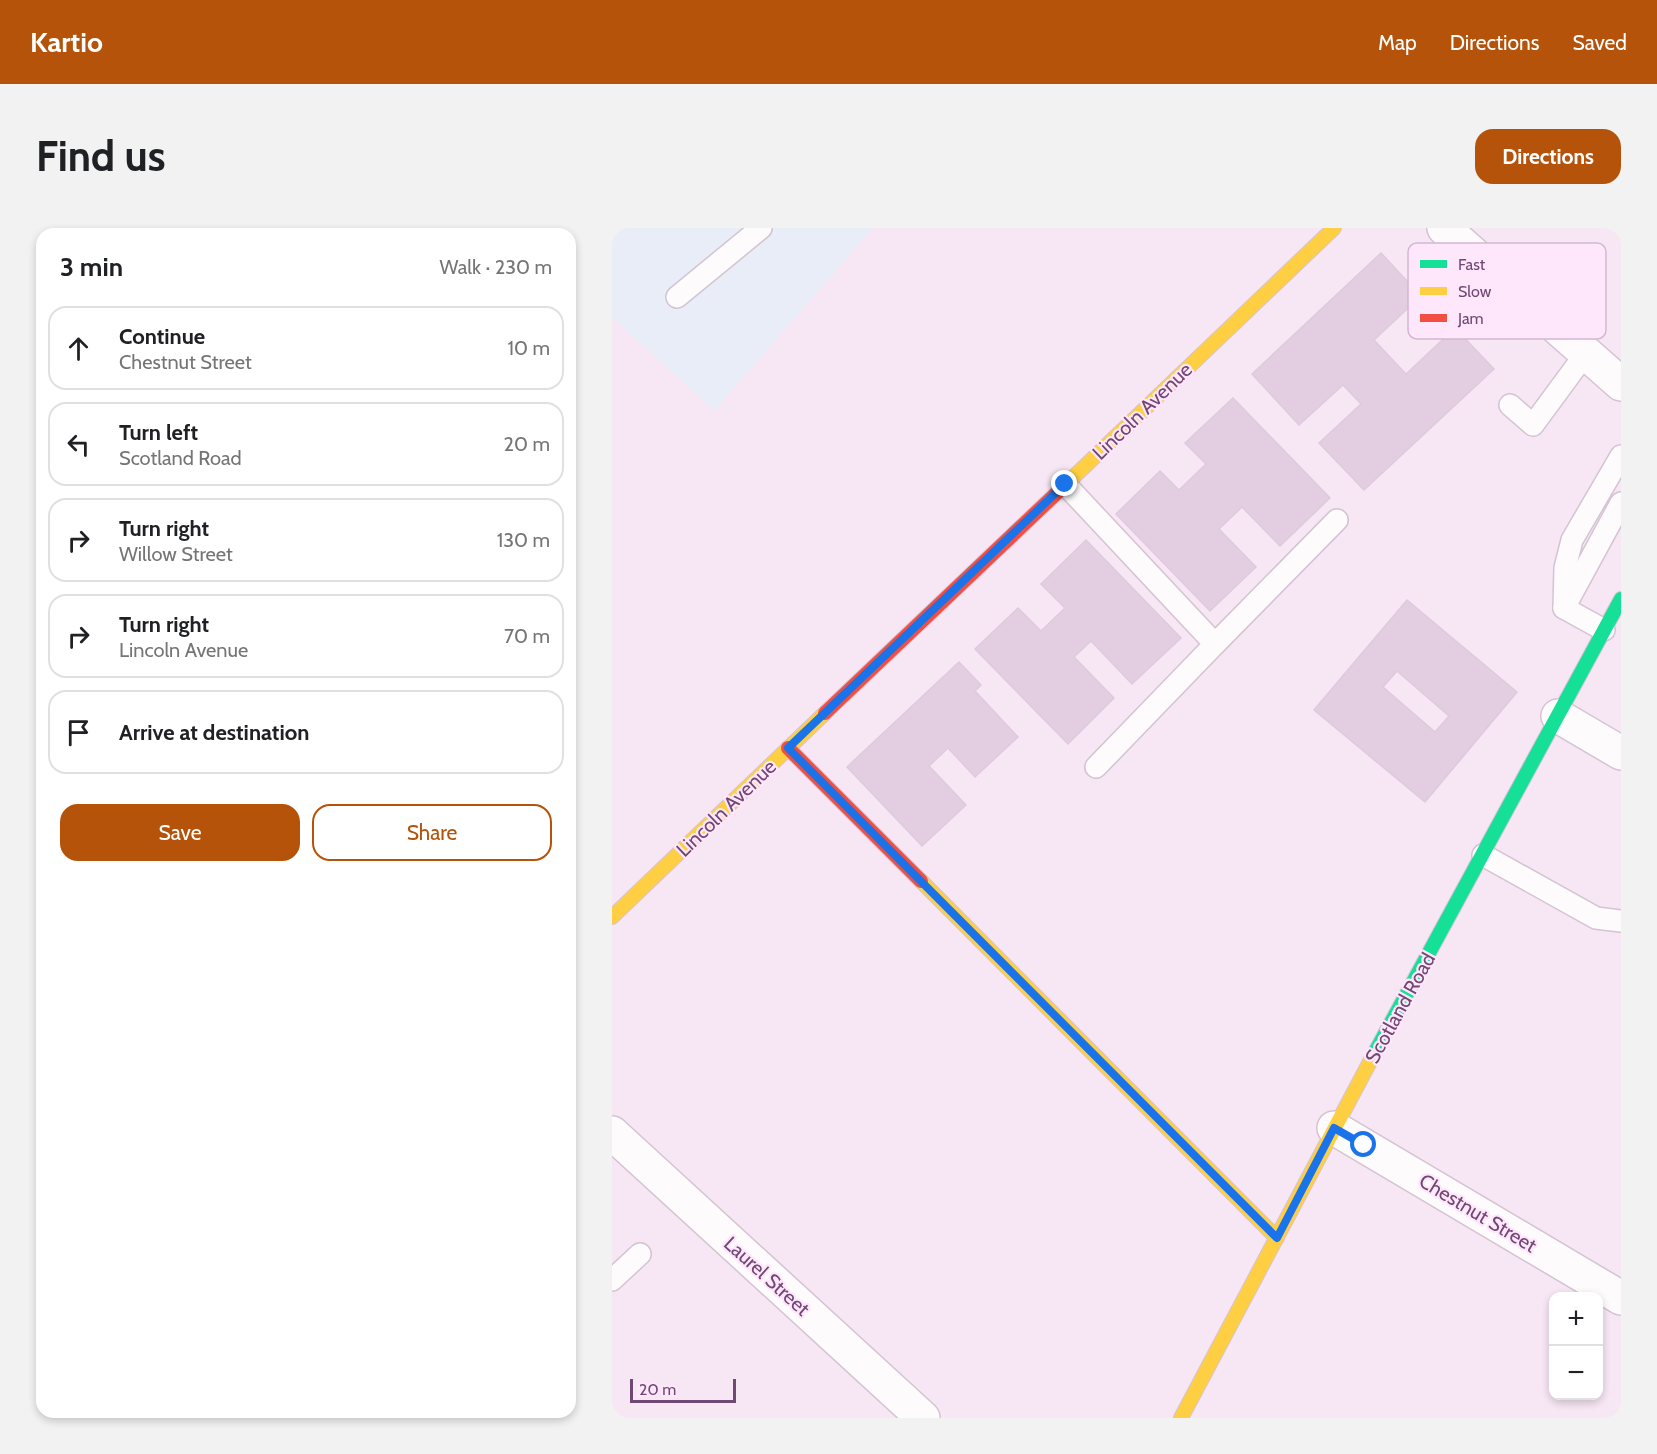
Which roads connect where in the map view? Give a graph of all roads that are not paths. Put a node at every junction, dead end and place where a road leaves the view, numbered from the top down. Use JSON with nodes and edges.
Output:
{"nodes":[{"id":1,"x":761,"y":228,"type":"edge"},
{"id":2,"x":1334,"y":228,"type":"edge"},
{"id":3,"x":1444,"y":228,"type":"edge"},
{"id":4,"x":1461,"y":243,"type":"edge"},
{"id":5,"x":677,"y":297,"type":"dead end"},
{"id":6,"x":1570,"y":339,"type":"edge"},
{"id":7,"x":1586,"y":353,"type":"junction"},
{"id":8,"x":1621,"y":384,"type":"edge"},
{"id":9,"x":1509,"y":405,"type":"dead end"},
{"id":10,"x":1621,"y":456,"type":"edge"},
{"id":11,"x":1065,"y":484,"type":"junction"},
{"id":12,"x":1601,"y":489,"type":"junction"},
{"id":13,"x":1621,"y":502,"type":"edge"},
{"id":14,"x":1337,"y":520,"type":"dead end"},
{"id":15,"x":1621,"y":598,"type":"edge"},
{"id":16,"x":1564,"y":608,"type":"junction"},
{"id":17,"x":1604,"y":630,"type":"junction"},
{"id":18,"x":1215,"y":644,"type":"junction"},
{"id":19,"x":1558,"y":716,"type":"junction"},
{"id":20,"x":788,"y":748,"type":"junction"},
{"id":21,"x":1621,"y":753,"type":"edge"},
{"id":22,"x":1096,"y":767,"type":"dead end"},
{"id":23,"x":1483,"y":855,"type":"junction"},
{"id":24,"x":612,"y":917,"type":"edge"},
{"id":25,"x":1621,"y":921,"type":"edge"},
{"id":26,"x":1334,"y":1128,"type":"junction"},
{"id":27,"x":612,"y":1133,"type":"edge"},
{"id":28,"x":1277,"y":1238,"type":"junction"},
{"id":29,"x":640,"y":1254,"type":"dead end"},
{"id":30,"x":612,"y":1280,"type":"edge"},
{"id":31,"x":1621,"y":1298,"type":"edge"},
{"id":32,"x":923,"y":1418,"type":"edge"},
{"id":33,"x":1181,"y":1418,"type":"edge"}],
"edges":[{"from":1,"to":5,"type":"lane"},
{"from":2,"to":11,"type":"street","name":"Lincoln Avenue"},
{"from":3,"to":4,"type":"street"},
{"from":6,"to":7,"type":"street"},
{"from":7,"to":8,"type":"street"},
{"from":7,"to":9,"type":"lane"},
{"from":10,"to":12,"type":"lane"},
{"from":11,"to":18,"type":"lane"},
{"from":11,"to":20,"type":"street","name":"Lincoln Avenue"},
{"from":12,"to":13,"type":"lane"},
{"from":12,"to":16,"type":"lane"},
{"from":13,"to":16,"type":"lane"},
{"from":14,"to":18,"type":"lane"},
{"from":15,"to":17,"type":"street","name":"Scotland Road"},
{"from":16,"to":17,"type":"lane"},
{"from":17,"to":19,"type":"street","name":"Scotland Road"},
{"from":18,"to":22,"type":"lane"},
{"from":19,"to":21,"type":"street"},
{"from":19,"to":23,"type":"street","name":"Scotland Road"},
{"from":20,"to":24,"type":"street","name":"Lincoln Avenue"},
{"from":20,"to":28,"type":"street"},
{"from":23,"to":25,"type":"lane"},
{"from":23,"to":26,"type":"street","name":"Scotland Road"},
{"from":26,"to":28,"type":"street","name":"Scotland Road"},
{"from":26,"to":31,"type":"street","name":"Chestnut Street"},
{"from":27,"to":32,"type":"street","name":"Laurel Street"},
{"from":28,"to":33,"type":"street","name":"Scotland Road"},
{"from":29,"to":30,"type":"lane"}]}
